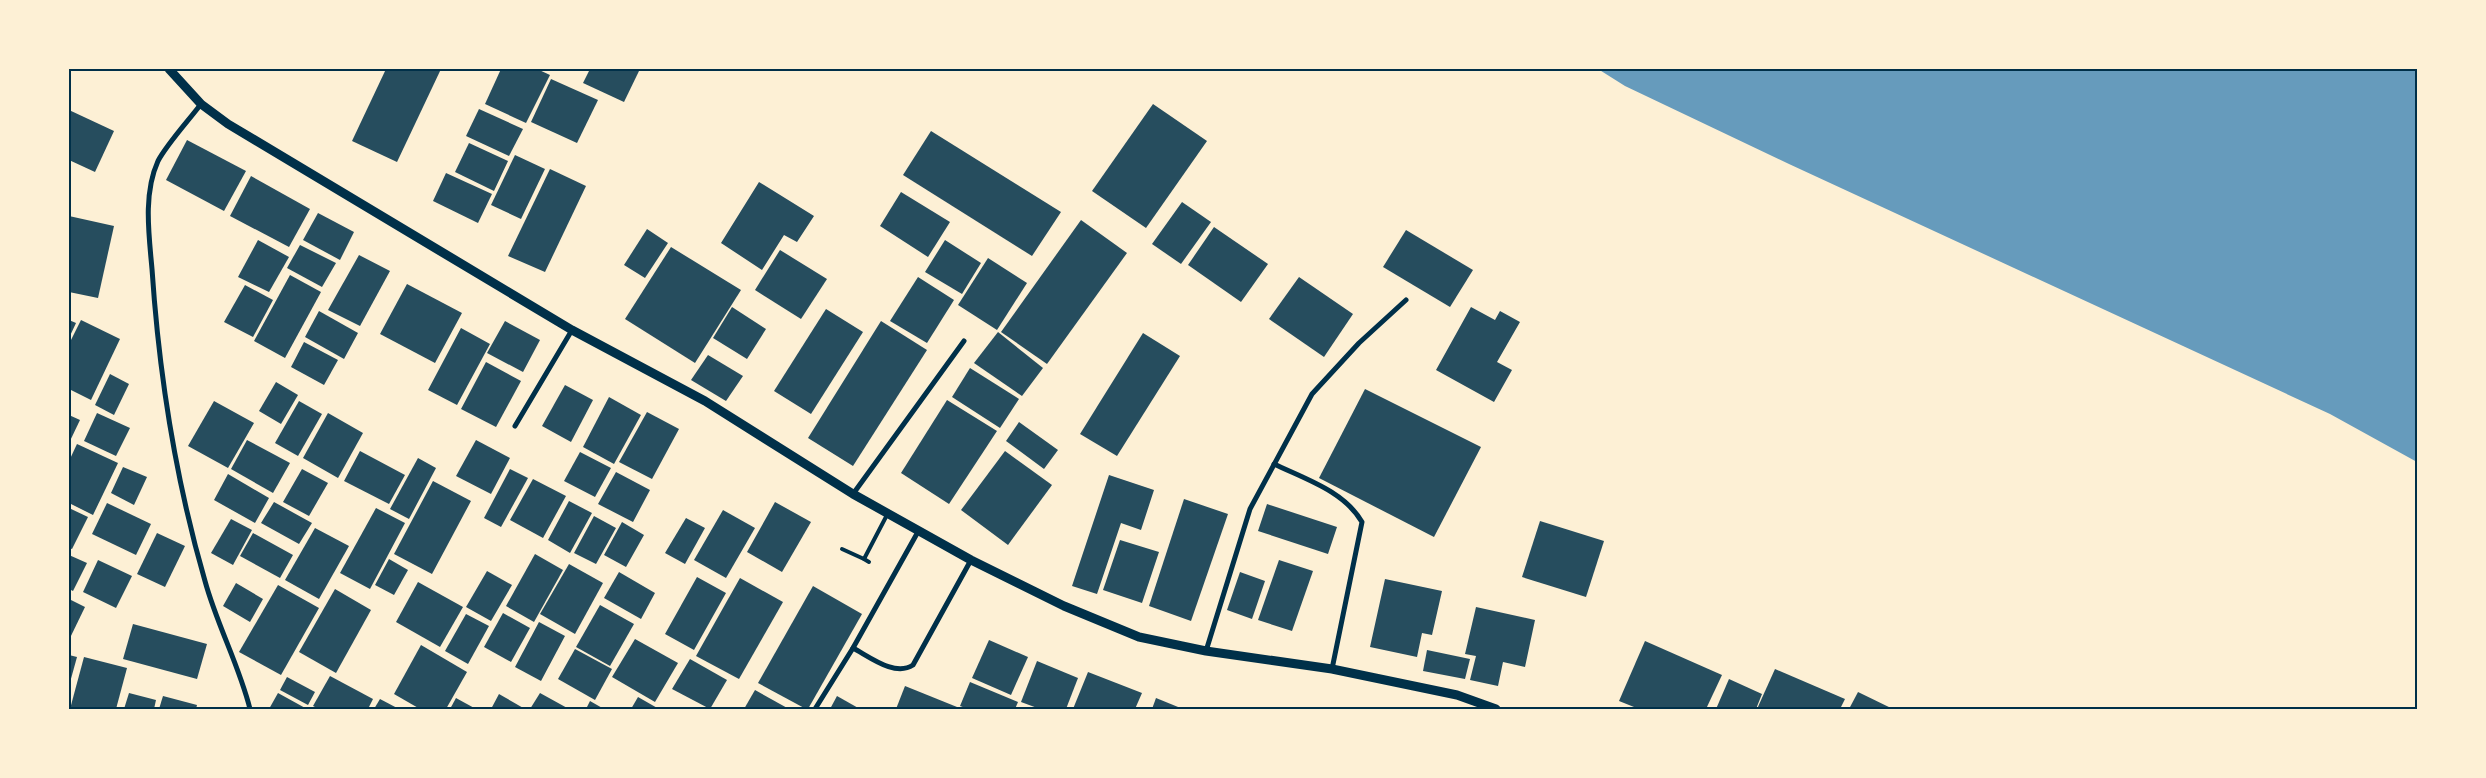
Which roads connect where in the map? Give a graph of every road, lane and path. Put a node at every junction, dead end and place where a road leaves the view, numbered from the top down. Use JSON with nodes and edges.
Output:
{"nodes":[{"id":1,"x":169,"y":69,"type":"edge"},
{"id":2,"x":201,"y":104,"type":"junction"},
{"id":3,"x":1406,"y":300,"type":"dead end"},
{"id":4,"x":572,"y":330,"type":"junction"},
{"id":5,"x":964,"y":341,"type":"dead end"},
{"id":6,"x":515,"y":426,"type":"dead end"},
{"id":7,"x":1274,"y":464,"type":"junction"},
{"id":8,"x":853,"y":494,"type":"junction"},
{"id":9,"x":888,"y":512,"type":"junction"},
{"id":10,"x":919,"y":530,"type":"junction"},
{"id":11,"x":842,"y":549,"type":"dead end"},
{"id":12,"x":864,"y":559,"type":"junction"},
{"id":13,"x":971,"y":560,"type":"junction"},
{"id":14,"x":868,"y":562,"type":"dead end"},
{"id":15,"x":853,"y":648,"type":"junction"},
{"id":16,"x":1206,"y":651,"type":"junction"},
{"id":17,"x":1332,"y":669,"type":"junction"},
{"id":18,"x":250,"y":709,"type":"edge"},
{"id":19,"x":815,"y":709,"type":"edge"},
{"id":20,"x":1496,"y":709,"type":"edge"}],
"edges":[{"from":1,"to":2,"type":"street"},
{"from":2,"to":4,"type":"street"},
{"from":2,"to":18,"type":"street"},
{"from":3,"to":7,"type":"street"},
{"from":4,"to":6,"type":"street"},
{"from":4,"to":8,"type":"street"},
{"from":5,"to":8,"type":"street"},
{"from":7,"to":16,"type":"street"},
{"from":7,"to":17,"type":"street"},
{"from":8,"to":9,"type":"street"},
{"from":9,"to":10,"type":"street"},
{"from":9,"to":12,"type":"lane"},
{"from":10,"to":13,"type":"street"},
{"from":10,"to":15,"type":"street"},
{"from":11,"to":12,"type":"lane"},
{"from":12,"to":14,"type":"lane"},
{"from":13,"to":15,"type":"street"},
{"from":13,"to":16,"type":"street"},
{"from":15,"to":19,"type":"street"},
{"from":16,"to":17,"type":"street"},
{"from":17,"to":20,"type":"street"}]}
